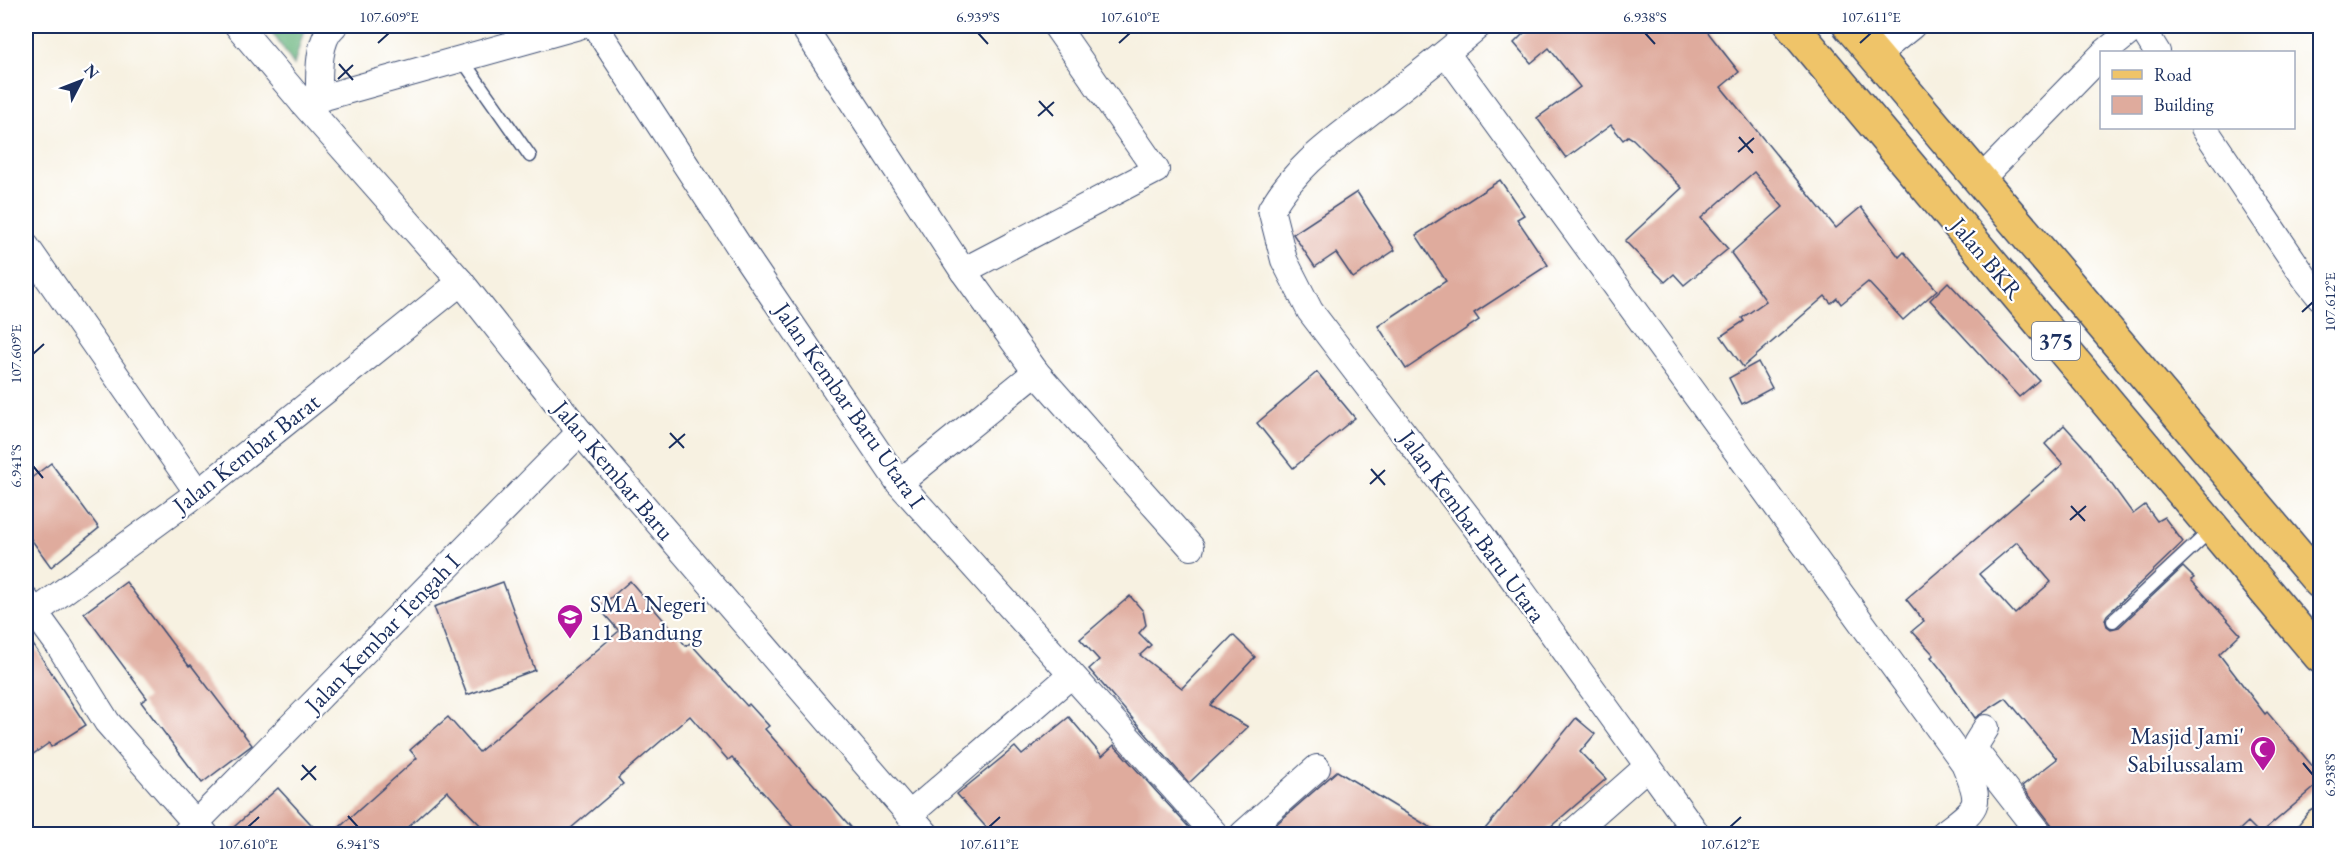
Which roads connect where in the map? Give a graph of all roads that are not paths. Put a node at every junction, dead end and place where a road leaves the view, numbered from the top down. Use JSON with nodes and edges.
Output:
{"nodes":[{"id":1,"x":238,"y":26,"type":"edge"},
{"id":2,"x":334,"y":26,"type":"edge"},
{"id":3,"x":579,"y":26,"type":"edge"},
{"id":4,"x":595,"y":26,"type":"edge"},
{"id":5,"x":802,"y":26,"type":"edge"},
{"id":6,"x":1056,"y":26,"type":"edge"},
{"id":7,"x":1478,"y":26,"type":"edge"},
{"id":8,"x":1792,"y":26,"type":"edge"},
{"id":9,"x":1850,"y":26,"type":"edge"},
{"id":10,"x":1912,"y":26,"type":"edge"},
{"id":11,"x":2139,"y":26,"type":"edge"},
{"id":12,"x":2107,"y":51,"type":"edge"},
{"id":13,"x":2156,"y":51,"type":"edge"},
{"id":14,"x":1446,"y":53,"type":"junction"},
{"id":15,"x":1876,"y":55,"type":"junction"},
{"id":16,"x":2100,"y":57,"type":"edge"},
{"id":17,"x":461,"y":58,"type":"junction"},
{"id":18,"x":311,"y":100,"type":"junction"},
{"id":19,"x":2205,"y":129,"type":"edge"},
{"id":20,"x":530,"y":156,"type":"dead end"},
{"id":21,"x":1980,"y":180,"type":"junction"},
{"id":22,"x":26,"y":246,"type":"edge"},
{"id":23,"x":963,"y":272,"type":"junction"},
{"id":24,"x":461,"y":282,"type":"junction"},
{"id":25,"x":2320,"y":297,"type":"edge"},
{"id":26,"x":1036,"y":372,"type":"junction"},
{"id":27,"x":580,"y":432,"type":"junction"},
{"id":28,"x":899,"y":483,"type":"junction"},
{"id":29,"x":198,"y":493,"type":"junction"},
{"id":30,"x":2213,"y":528,"type":"junction"},
{"id":31,"x":1191,"y":547,"type":"dead end"},
{"id":32,"x":2320,"y":582,"type":"edge"},
{"id":33,"x":29,"y":610,"type":"edge"},
{"id":34,"x":2113,"y":621,"type":"dead end"},
{"id":35,"x":2320,"y":656,"type":"edge"},
{"id":36,"x":1070,"y":676,"type":"junction"},
{"id":37,"x":1986,"y":728,"type":"dead end"},
{"id":38,"x":1647,"y":767,"type":"junction"},
{"id":39,"x":1317,"y":768,"type":"dead end"},
{"id":40,"x":909,"y":815,"type":"junction"},
{"id":41,"x":2320,"y":825,"type":"edge"},
{"id":42,"x":195,"y":831,"type":"edge"},
{"id":43,"x":926,"y":834,"type":"edge"},
{"id":44,"x":1215,"y":834,"type":"edge"},
{"id":45,"x":1243,"y":834,"type":"edge"},
{"id":46,"x":1571,"y":834,"type":"edge"},
{"id":47,"x":1697,"y":834,"type":"edge"},
{"id":48,"x":1943,"y":834,"type":"edge"},
{"id":49,"x":2040,"y":834,"type":"edge"},
{"id":50,"x":2313,"y":834,"type":"edge"}],
"edges":[{"from":1,"to":18,"type":"street","name":"Jalan Kembar Baru"},
{"from":2,"to":18,"type":"street"},
{"from":3,"to":17,"type":"street"},
{"from":4,"to":28,"type":"street","name":"Jalan Kembar Baru Utara I"},
{"from":5,"to":23,"type":"street"},
{"from":6,"to":23,"type":"street"},
{"from":7,"to":14,"type":"street"},
{"from":8,"to":30,"type":"main road","name":"Jalan BKR","number":"375"},
{"from":9,"to":15,"type":"main road","name":"Jalan BKR","number":"375"},
{"from":10,"to":15,"type":"street"},
{"from":11,"to":12,"type":"street"},
{"from":11,"to":13,"type":"street"},
{"from":14,"to":38,"type":"street","name":"Jalan Kembar Baru Utara"},
{"from":14,"to":48,"type":"street"},
{"from":15,"to":21,"type":"main road","name":"Jalan BKR","number":"375"},
{"from":16,"to":21,"type":"street"},
{"from":17,"to":18,"type":"street"},
{"from":17,"to":20,"type":"lane"},
{"from":18,"to":24,"type":"street","name":"Jalan Kembar Baru"},
{"from":19,"to":25,"type":"street"},
{"from":21,"to":32,"type":"main road","name":"Jalan BKR","number":"375"},
{"from":22,"to":29,"type":"street"},
{"from":23,"to":26,"type":"street"},
{"from":24,"to":27,"type":"street","name":"Jalan Kembar Baru"},
{"from":24,"to":29,"type":"street","name":"Jalan Kembar Barat"},
{"from":26,"to":28,"type":"street"},
{"from":26,"to":31,"type":"street"},
{"from":27,"to":40,"type":"street","name":"Jalan Kembar Baru"},
{"from":27,"to":42,"type":"street","name":"Jalan Kembar Tengah I"},
{"from":28,"to":36,"type":"street","name":"Jalan Kembar Baru Utara I"},
{"from":29,"to":33,"type":"street","name":"Jalan Kembar Barat"},
{"from":30,"to":34,"type":"lane"},
{"from":30,"to":35,"type":"main road","name":"Jalan BKR","number":"375"},
{"from":33,"to":42,"type":"street"},
{"from":36,"to":40,"type":"street"},
{"from":36,"to":44,"type":"street","name":"Jalan Kembar Baru Utara I"},
{"from":37,"to":49,"type":"street"},
{"from":38,"to":46,"type":"street"},
{"from":38,"to":47,"type":"street","name":"Jalan Kembar Baru Utara"},
{"from":39,"to":45,"type":"street"},
{"from":40,"to":43,"type":"street","name":"Jalan Kembar Baru"},
{"from":41,"to":50,"type":"main road"}]}
